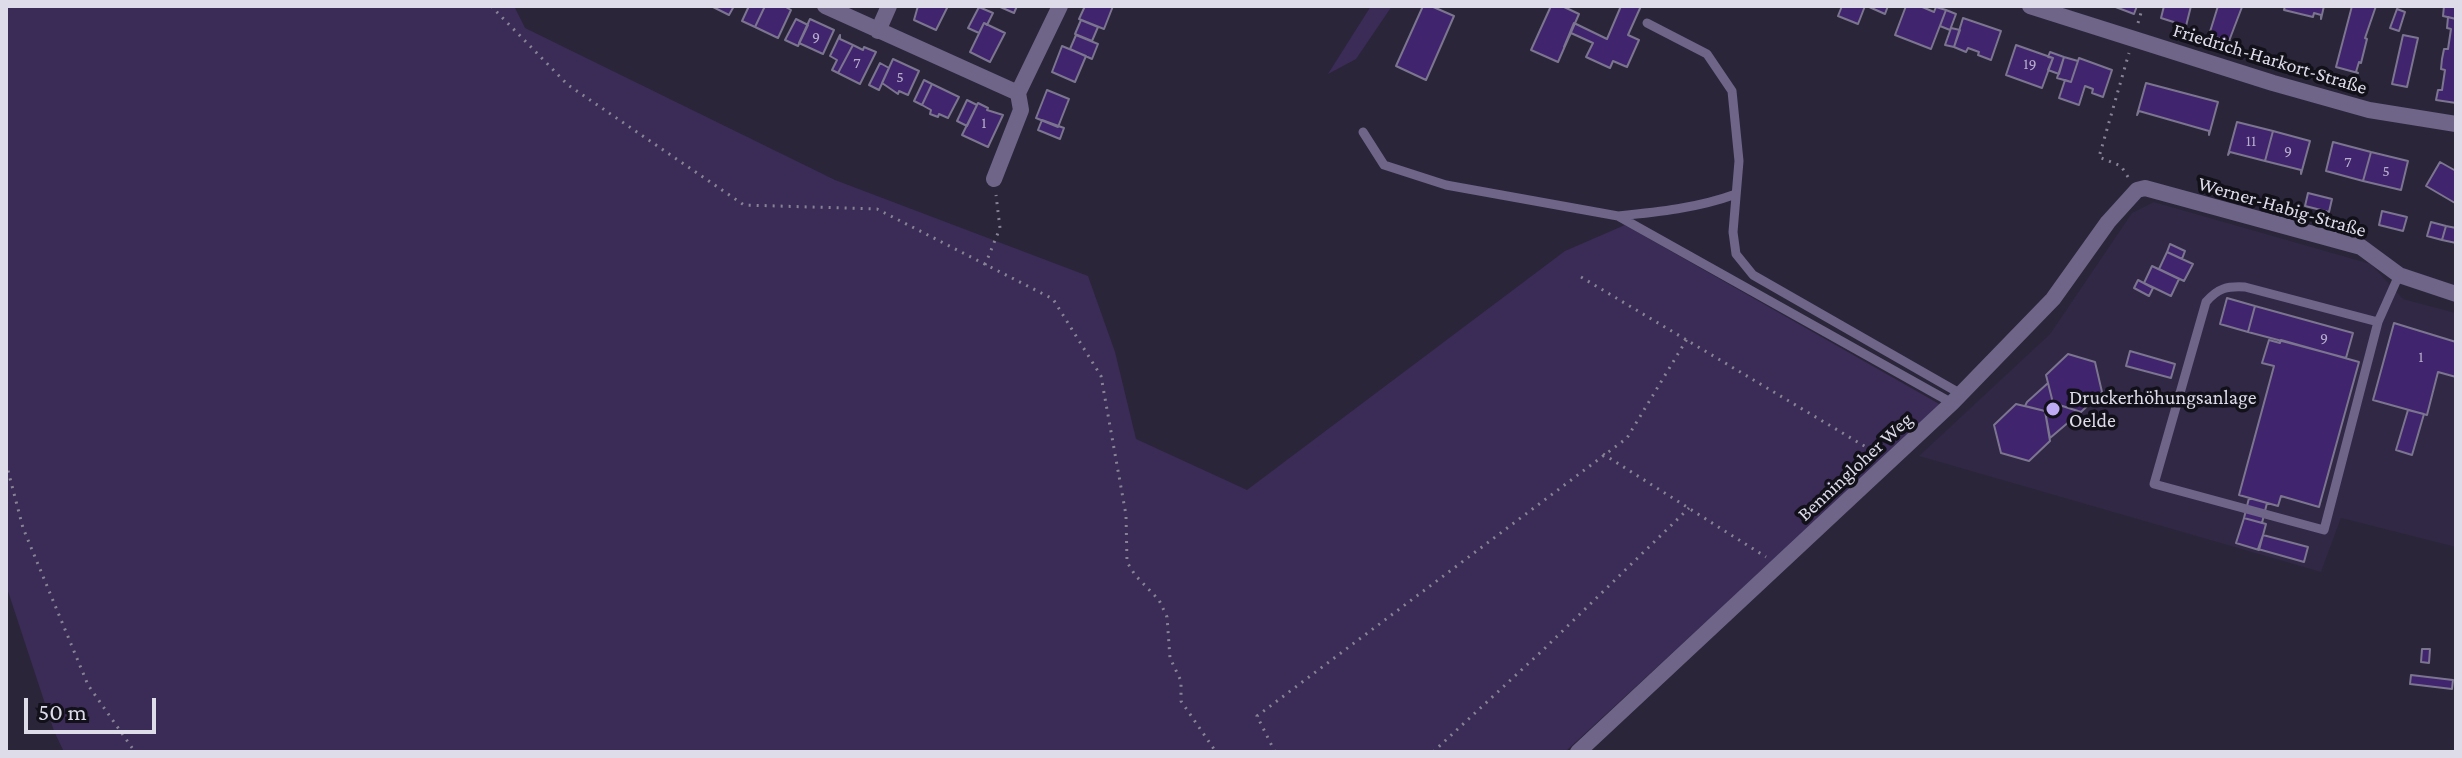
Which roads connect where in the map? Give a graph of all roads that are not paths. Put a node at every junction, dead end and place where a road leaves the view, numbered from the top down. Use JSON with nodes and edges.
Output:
{"nodes":[{"id":1,"x":825,"y":6,"type":"edge"},
{"id":2,"x":889,"y":6,"type":"edge"},
{"id":3,"x":1060,"y":6,"type":"edge"},
{"id":4,"x":2030,"y":6,"type":"edge"},
{"id":5,"x":1647,"y":23,"type":"dead end"},
{"id":6,"x":878,"y":31,"type":"junction"},
{"id":7,"x":1018,"y":93,"type":"junction"},
{"id":8,"x":2456,"y":124,"type":"edge"},
{"id":9,"x":1363,"y":132,"type":"dead end"},
{"id":10,"x":994,"y":179,"type":"road end"},
{"id":11,"x":2137,"y":190,"type":"joint"},
{"id":12,"x":1736,"y":194,"type":"junction"},
{"id":13,"x":1618,"y":216,"type":"junction"},
{"id":14,"x":2399,"y":275,"type":"junction"},
{"id":15,"x":2456,"y":294,"type":"edge"},
{"id":16,"x":2378,"y":322,"type":"junction"},
{"id":17,"x":1957,"y":399,"type":"junction"},
{"id":18,"x":1578,"y":752,"type":"edge"}],
"edges":[{"from":1,"to":6,"type":"street"},
{"from":2,"to":6,"type":"street"},
{"from":3,"to":7,"type":"street"},
{"from":4,"to":8,"type":"street","name":"Friedrich-Harkort-Straße"},
{"from":5,"to":12,"type":"lane"},
{"from":6,"to":7,"type":"street"},
{"from":7,"to":10,"type":"street"},
{"from":9,"to":13,"type":"lane"},
{"from":11,"to":14,"type":"street","name":"Werner-Habig-Straße"},
{"from":11,"to":17,"type":"street","name":"Benningloher Weg"},
{"from":12,"to":13,"type":"lane"},
{"from":12,"to":17,"type":"lane"},
{"from":13,"to":17,"type":"lane"},
{"from":14,"to":15,"type":"street","name":"Werner-Habig-Straße"},
{"from":14,"to":16,"type":"lane"},
{"from":16,"to":16,"type":"lane"},
{"from":17,"to":18,"type":"street","name":"Benningloher Weg"}]}
